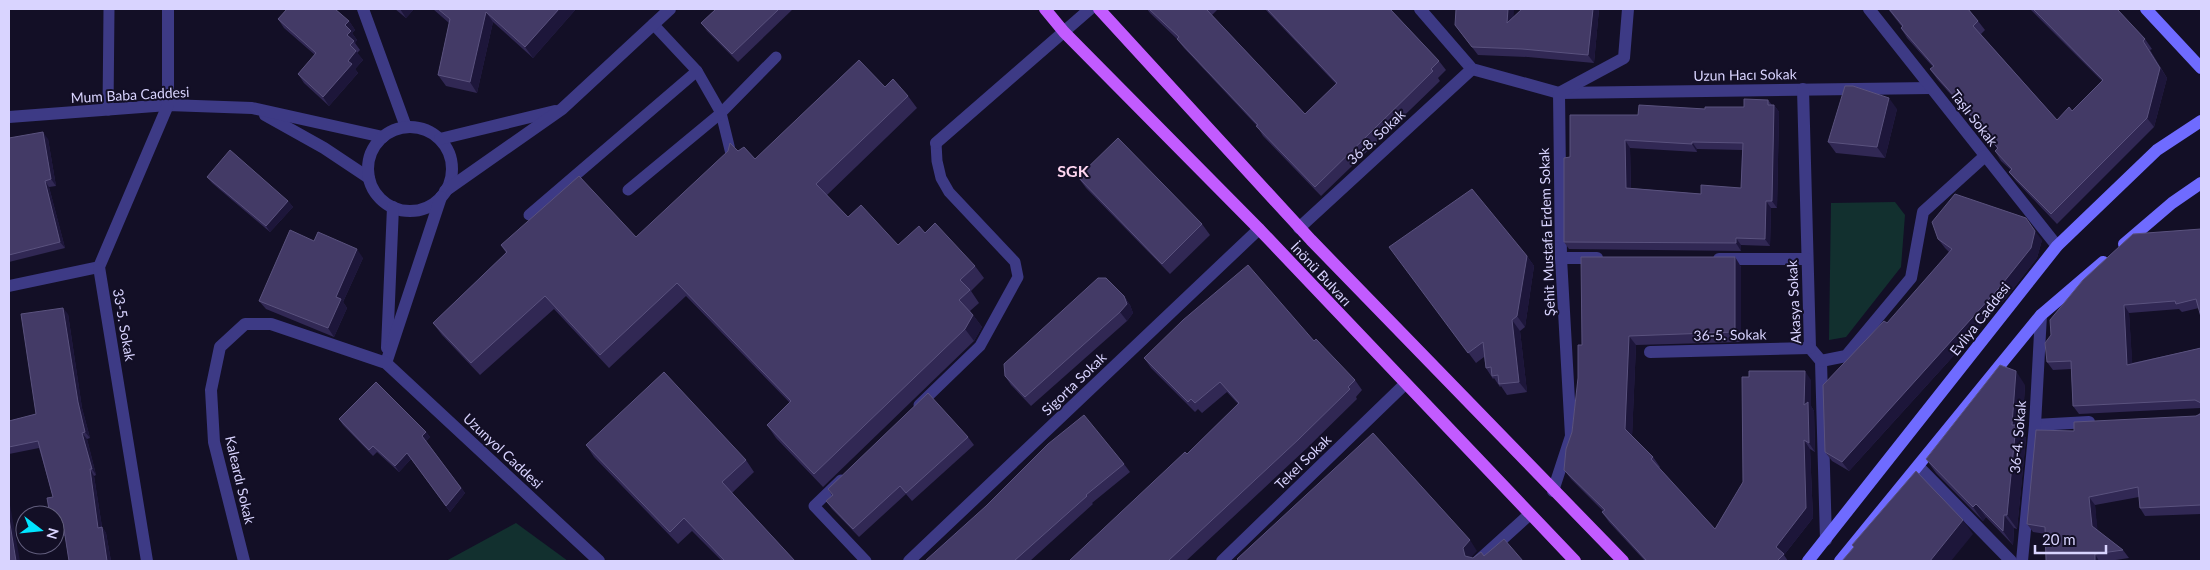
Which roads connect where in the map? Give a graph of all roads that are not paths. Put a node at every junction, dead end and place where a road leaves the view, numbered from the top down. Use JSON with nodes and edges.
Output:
{"nodes":[{"id":1,"x":109,"y":9,"type":"edge"},
{"id":2,"x":168,"y":9,"type":"edge"},
{"id":3,"x":363,"y":9,"type":"edge"},
{"id":4,"x":670,"y":9,"type":"edge"},
{"id":5,"x":1044,"y":9,"type":"edge"},
{"id":6,"x":1090,"y":9,"type":"edge"},
{"id":7,"x":1099,"y":9,"type":"edge"},
{"id":8,"x":1420,"y":9,"type":"edge"},
{"id":9,"x":1628,"y":9,"type":"edge"},
{"id":10,"x":1869,"y":9,"type":"edge"},
{"id":11,"x":2146,"y":9,"type":"edge"},
{"id":12,"x":653,"y":24,"type":"junction"},
{"id":13,"x":1064,"y":32,"type":"junction"},
{"id":14,"x":776,"y":57,"type":"dead end"},
{"id":15,"x":2201,"y":68,"type":"edge"},
{"id":16,"x":1472,"y":69,"type":"junction"},
{"id":17,"x":697,"y":71,"type":"junction"},
{"id":18,"x":1931,"y":88,"type":"junction"},
{"id":19,"x":1803,"y":89,"type":"junction"},
{"id":20,"x":1559,"y":93,"type":"junction"},
{"id":21,"x":168,"y":105,"type":"junction"},
{"id":22,"x":252,"y":108,"type":"junction"},
{"id":23,"x":562,"y":109,"type":"junction"},
{"id":24,"x":108,"y":110,"type":"junction"},
{"id":25,"x":721,"y":113,"type":"junction"},
{"id":26,"x":9,"y":117,"type":"edge"},
{"id":27,"x":2201,"y":121,"type":"edge"},
{"id":28,"x":406,"y":127,"type":"junction"},
{"id":29,"x":383,"y":136,"type":"junction"},
{"id":30,"x":440,"y":139,"type":"junction"},
{"id":31,"x":936,"y":143,"type":"joint"},
{"id":32,"x":1985,"y":156,"type":"junction"},
{"id":33,"x":718,"y":171,"type":"edge"},
{"id":34,"x":369,"y":178,"type":"junction"},
{"id":35,"x":2201,"y":184,"type":"edge"},
{"id":36,"x":628,"y":190,"type":"dead end"},
{"id":37,"x":443,"y":194,"type":"junction"},
{"id":38,"x":393,"y":207,"type":"junction"},
{"id":39,"x":529,"y":215,"type":"dead end"},
{"id":40,"x":1299,"y":228,"type":"junction"},
{"id":41,"x":1259,"y":229,"type":"junction"},
{"id":42,"x":2057,"y":246,"type":"junction"},
{"id":43,"x":1561,"y":258,"type":"junction"},
{"id":44,"x":1610,"y":258,"type":"edge"},
{"id":45,"x":1708,"y":259,"type":"edge"},
{"id":46,"x":1807,"y":260,"type":"junction"},
{"id":47,"x":99,"y":267,"type":"junction"},
{"id":48,"x":9,"y":286,"type":"edge"},
{"id":49,"x":2041,"y":315,"type":"junction"},
{"id":50,"x":1810,"y":348,"type":"junction"},
{"id":51,"x":1650,"y":352,"type":"edge"},
{"id":52,"x":1821,"y":361,"type":"junction"},
{"id":53,"x":386,"y":363,"type":"junction"},
{"id":54,"x":1405,"y":384,"type":"junction"},
{"id":55,"x":911,"y":413,"type":"edge"},
{"id":56,"x":2103,"y":422,"type":"edge"},
{"id":57,"x":2035,"y":425,"type":"junction"},
{"id":58,"x":1918,"y":466,"type":"junction"},
{"id":59,"x":848,"y":473,"type":"edge"},
{"id":60,"x":1553,"y":491,"type":"junction"},
{"id":61,"x":1530,"y":514,"type":"junction"},
{"id":62,"x":1826,"y":540,"type":"junction"},
{"id":63,"x":147,"y":561,"type":"edge"},
{"id":64,"x":244,"y":561,"type":"edge"},
{"id":65,"x":599,"y":561,"type":"edge"},
{"id":66,"x":866,"y":561,"type":"edge"},
{"id":67,"x":910,"y":561,"type":"edge"},
{"id":68,"x":1222,"y":561,"type":"edge"},
{"id":69,"x":1478,"y":561,"type":"edge"},
{"id":70,"x":1575,"y":561,"type":"edge"},
{"id":71,"x":1623,"y":561,"type":"edge"},
{"id":72,"x":1808,"y":561,"type":"edge"},
{"id":73,"x":1840,"y":561,"type":"edge"},
{"id":74,"x":2011,"y":561,"type":"edge"},
{"id":75,"x":2022,"y":561,"type":"edge"}],
"edges":[{"from":1,"to":24,"type":"lane"},
{"from":2,"to":21,"type":"street"},
{"from":3,"to":28,"type":"street"},
{"from":4,"to":12,"type":"street"},
{"from":5,"to":13,"type":"main road","name":"İnönü Bulvarı"},
{"from":6,"to":13,"type":"street"},
{"from":7,"to":40,"type":"main road","name":"İnönü Bulvarı"},
{"from":8,"to":16,"type":"street"},
{"from":9,"to":20,"type":"street"},
{"from":10,"to":18,"type":"street","name":"Taşlı Sokak"},
{"from":11,"to":15,"type":"main road"},
{"from":12,"to":17,"type":"lane"},
{"from":12,"to":23,"type":"street"},
{"from":13,"to":31,"type":"street"},
{"from":13,"to":41,"type":"main road","name":"İnönü Bulvarı"},
{"from":14,"to":25,"type":"lane"},
{"from":16,"to":20,"type":"street","name":"Uzun Hacı Sokak"},
{"from":16,"to":40,"type":"street","name":"36-8. Sokak"},
{"from":17,"to":25,"type":"lane"},
{"from":17,"to":39,"type":"lane"},
{"from":18,"to":19,"type":"street","name":"Uzun Hacı Sokak"},
{"from":18,"to":32,"type":"street","name":"Taşlı Sokak"},
{"from":19,"to":20,"type":"street","name":"Uzun Hacı Sokak"},
{"from":19,"to":46,"type":"street","name":"Akasya Sokak"},
{"from":20,"to":43,"type":"street","name":"Şehit Mustafa Erdem Sokak"},
{"from":21,"to":22,"type":"street","name":"Mum Baba Caddesi"},
{"from":21,"to":24,"type":"street","name":"Mum Baba Caddesi"},
{"from":21,"to":47,"type":"street"},
{"from":22,"to":29,"type":"street","name":"Mum Baba Caddesi"},
{"from":22,"to":34,"type":"street","name":"Mum Baba Caddesi"},
{"from":23,"to":30,"type":"street"},
{"from":23,"to":37,"type":"street"},
{"from":24,"to":26,"type":"street","name":"Mum Baba Caddesi"},
{"from":25,"to":33,"type":"lane"},
{"from":25,"to":36,"type":"lane"},
{"from":27,"to":42,"type":"main road","name":"Evliya Caddesi"},
{"from":28,"to":29,"type":"street"},
{"from":28,"to":30,"type":"street"},
{"from":29,"to":34,"type":"street"},
{"from":30,"to":37,"type":"street"},
{"from":31,"to":55,"type":"lane"},
{"from":32,"to":42,"type":"street","name":"Taşlı Sokak"},
{"from":32,"to":52,"type":"street"},
{"from":34,"to":38,"type":"street","name":"Mum Baba Caddesi"},
{"from":35,"to":49,"type":"main road"},
{"from":37,"to":38,"type":"street"},
{"from":37,"to":53,"type":"street"},
{"from":38,"to":53,"type":"street"},
{"from":40,"to":60,"type":"main road","name":"İnönü Bulvarı"},
{"from":41,"to":54,"type":"main road","name":"İnönü Bulvarı"},
{"from":41,"to":67,"type":"street","name":"Sigorta Sokak"},
{"from":42,"to":62,"type":"main road","name":"Evliya Caddesi"},
{"from":43,"to":44,"type":"street"},
{"from":43,"to":60,"type":"street","name":"Şehit Mustafa Erdem Sokak"},
{"from":45,"to":46,"type":"street"},
{"from":46,"to":50,"type":"street","name":"Akasya Sokak"},
{"from":47,"to":48,"type":"street"},
{"from":47,"to":63,"type":"street","name":"33-5. Sokak"},
{"from":49,"to":57,"type":"street","name":"36-4. Sokak"},
{"from":49,"to":58,"type":"main road"},
{"from":50,"to":51,"type":"street","name":"36-5. Sokak"},
{"from":50,"to":52,"type":"street","name":"Akasya Sokak"},
{"from":52,"to":62,"type":"street"},
{"from":53,"to":64,"type":"street","name":"Kaleardı Sokak"},
{"from":53,"to":65,"type":"street","name":"Uzunyol Caddesi"},
{"from":54,"to":61,"type":"main road","name":"İnönü Bulvarı"},
{"from":54,"to":68,"type":"street","name":"Tekel Sokak"},
{"from":56,"to":57,"type":"street"},
{"from":57,"to":75,"type":"street","name":"36-4. Sokak"},
{"from":58,"to":73,"type":"main road"},
{"from":58,"to":74,"type":"street"},
{"from":59,"to":66,"type":"lane"},
{"from":60,"to":71,"type":"main road","name":"İnönü Bulvarı"},
{"from":61,"to":69,"type":"street"},
{"from":61,"to":70,"type":"main road","name":"İnönü Bulvarı"},
{"from":62,"to":72,"type":"main road","name":"Evliya Caddesi"}]}
